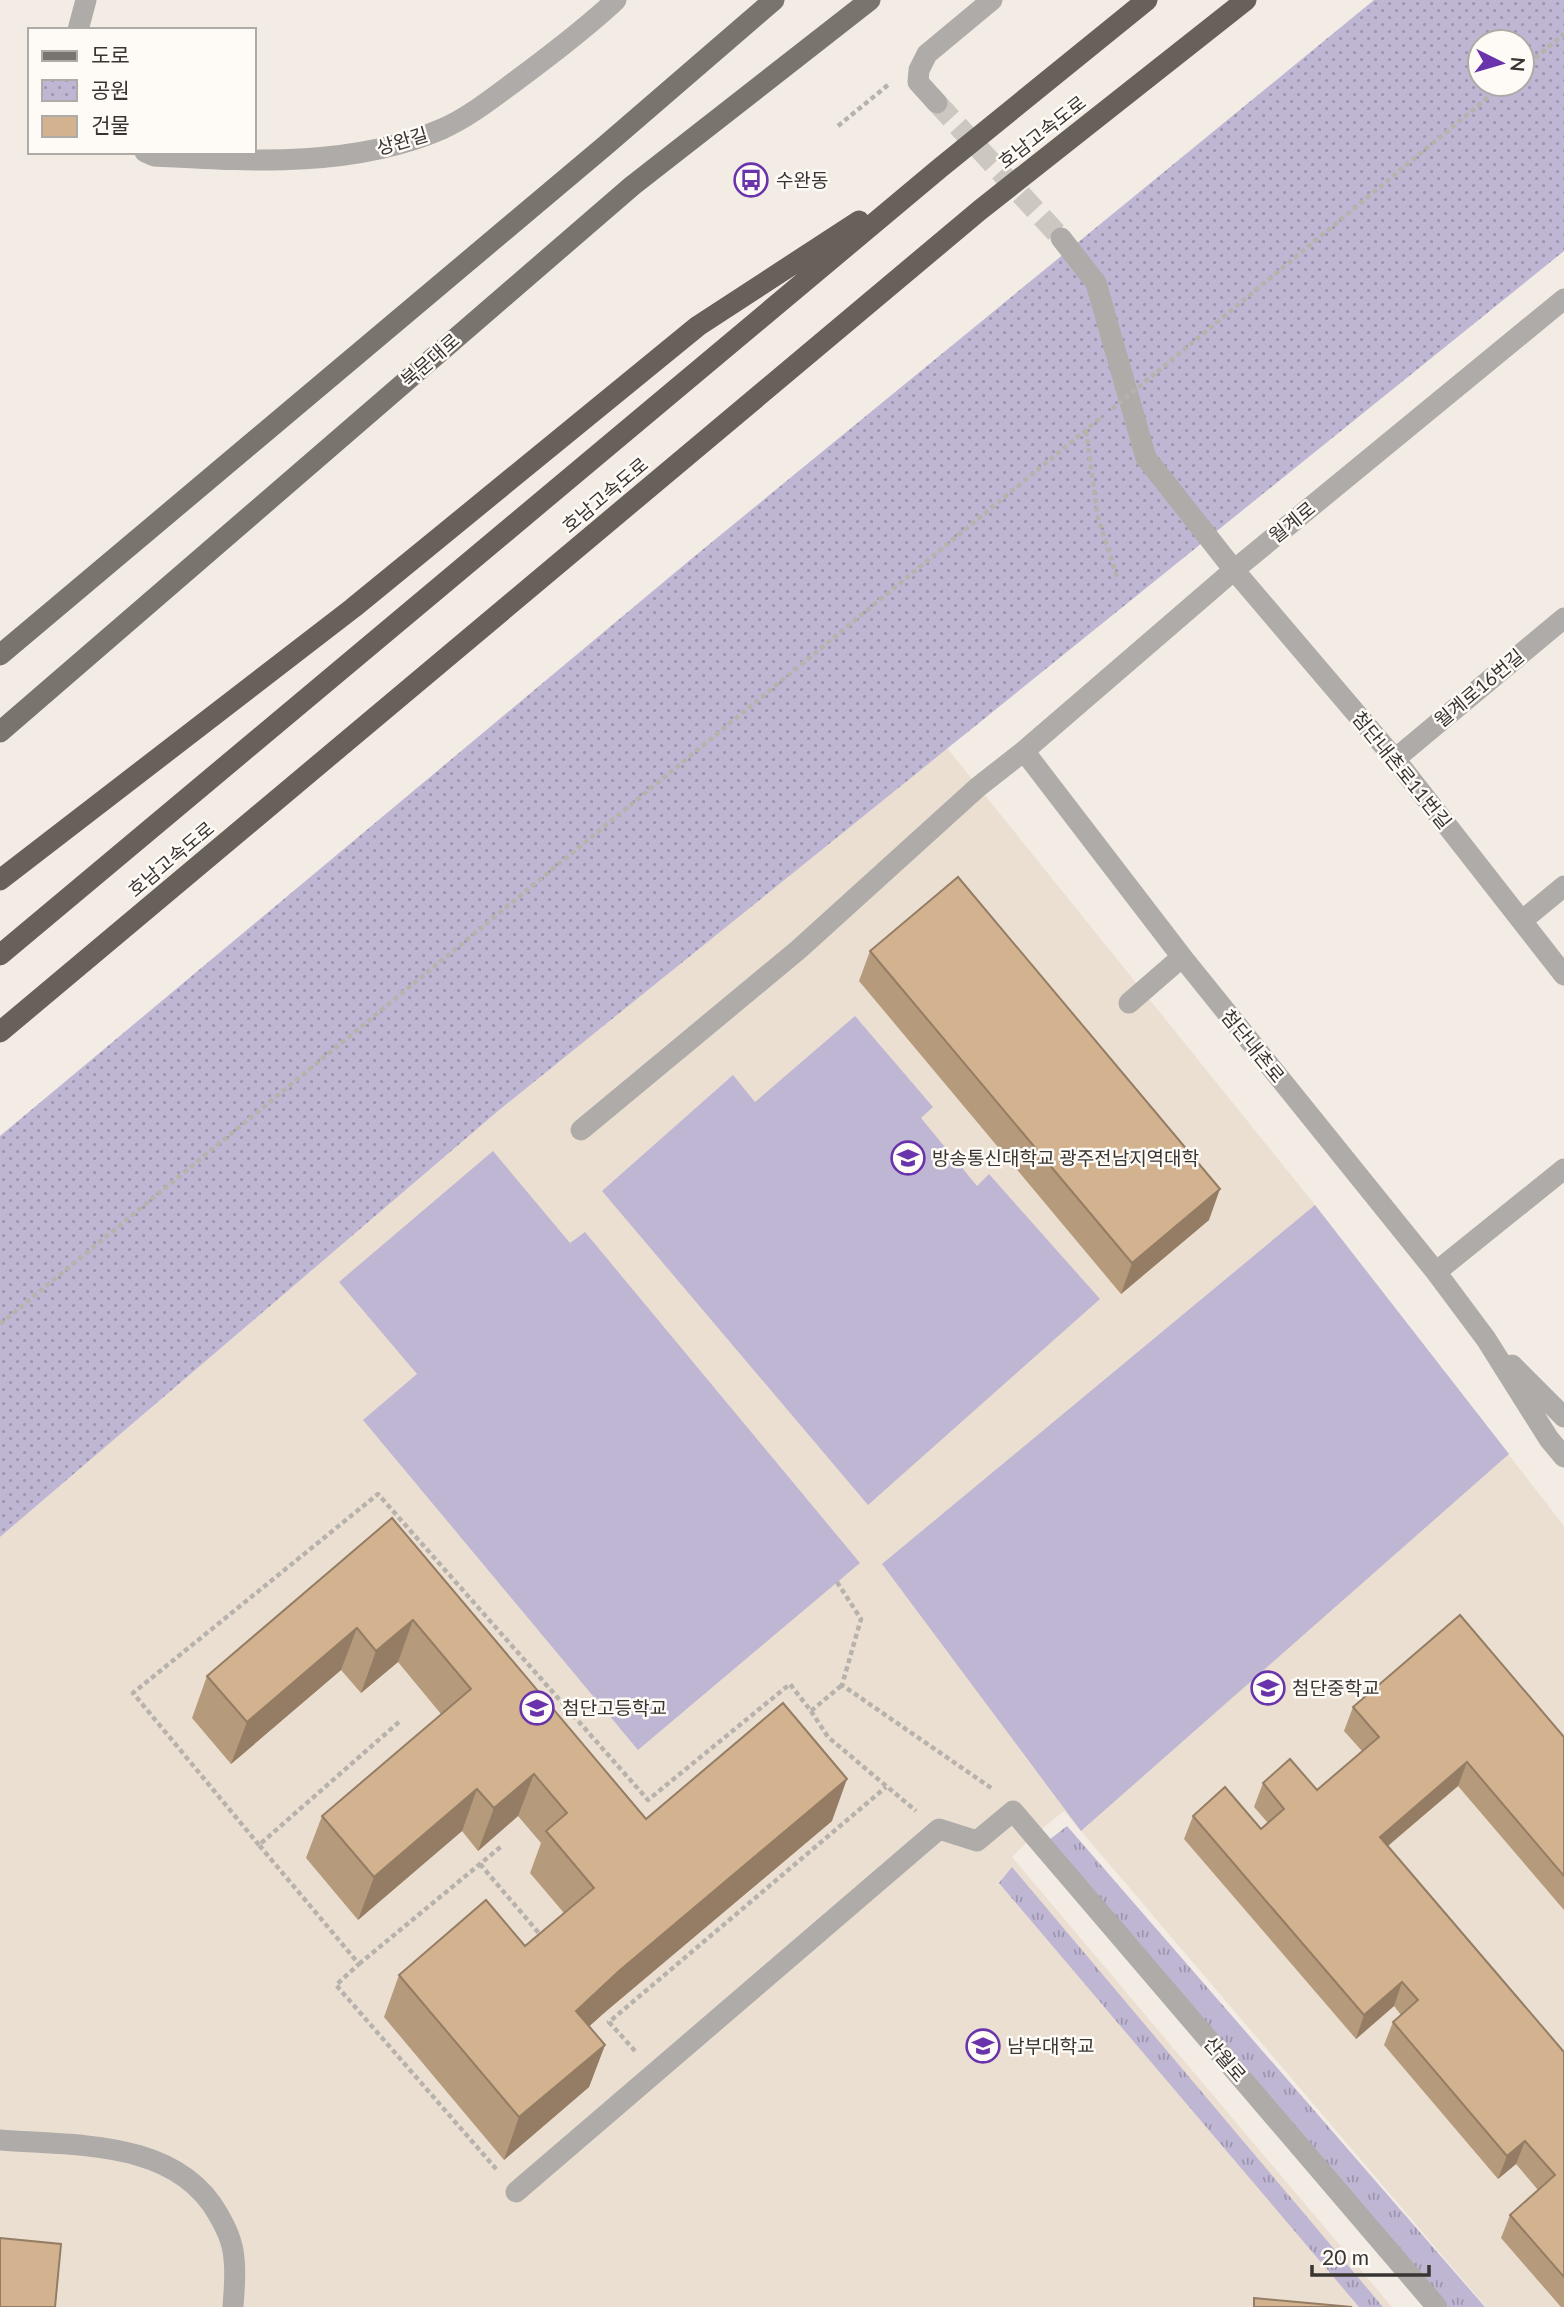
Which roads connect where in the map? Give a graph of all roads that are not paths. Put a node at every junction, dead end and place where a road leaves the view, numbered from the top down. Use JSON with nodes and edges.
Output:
{"nodes":[{"id":1,"x":86,"y":0,"type":"edge"},
{"id":2,"x":616,"y":0,"type":"edge"},
{"id":3,"x":774,"y":0,"type":"edge"},
{"id":4,"x":870,"y":0,"type":"edge"},
{"id":5,"x":992,"y":0,"type":"edge"},
{"id":6,"x":1147,"y":0,"type":"edge"},
{"id":7,"x":1246,"y":0,"type":"edge"},
{"id":8,"x":79,"y":28,"type":"edge"},
{"id":9,"x":937,"y":103,"type":"tunnel mouth"},
{"id":10,"x":150,"y":154,"type":"edge"},
{"id":11,"x":940,"y":168,"type":"junction"},
{"id":12,"x":1061,"y":238,"type":"tunnel mouth"},
{"id":13,"x":1564,"y":299,"type":"edge"},
{"id":14,"x":1234,"y":570,"type":"junction"},
{"id":15,"x":1564,"y":618,"type":"edge"},
{"id":16,"x":0,"y":655,"type":"edge"},
{"id":17,"x":0,"y":732,"type":"edge"},
{"id":18,"x":1024,"y":751,"type":"junction"},
{"id":19,"x":1395,"y":759,"type":"junction"},
{"id":20,"x":0,"y":880,"type":"edge"},
{"id":21,"x":1564,"y":886,"type":"edge"},
{"id":22,"x":1523,"y":920,"type":"junction"},
{"id":23,"x":0,"y":955,"type":"edge"},
{"id":24,"x":1182,"y":957,"type":"junction"},
{"id":25,"x":1564,"y":975,"type":"edge"},
{"id":26,"x":1129,"y":1003,"type":"dead end"},
{"id":27,"x":0,"y":1032,"type":"edge"},
{"id":28,"x":580,"y":1130,"type":"dead end"},
{"id":29,"x":1564,"y":1169,"type":"edge"},
{"id":30,"x":1436,"y":1272,"type":"junction"},
{"id":31,"x":1486,"y":1339,"type":"junction"},
{"id":32,"x":1564,"y":1417,"type":"edge"},
{"id":33,"x":1564,"y":1457,"type":"edge"},
{"id":34,"x":0,"y":2140,"type":"edge"},
{"id":35,"x":516,"y":2192,"type":"road end"},
{"id":36,"x":233,"y":2307,"type":"edge"},
{"id":37,"x":1437,"y":2307,"type":"edge"}],
"edges":[{"from":1,"to":8,"type":"street"},
{"from":2,"to":10,"type":"street","name":"상완길"},
{"from":3,"to":16,"type":"main road"},
{"from":4,"to":17,"type":"main road","name":"북문대로"},
{"from":5,"to":9,"type":"street"},
{"from":6,"to":11,"type":"highway","name":"호남고속도로"},
{"from":7,"to":27,"type":"highway","name":"호남고속도로"},
{"from":11,"to":20,"type":"highway"},
{"from":11,"to":23,"type":"highway","name":"호남고속도로"},
{"from":12,"to":14,"type":"street","name":"첨단내촌로11번길"},
{"from":13,"to":14,"type":"street","name":"월계로"},
{"from":14,"to":18,"type":"street","name":"월계로"},
{"from":14,"to":19,"type":"street","name":"첨단내촌로11번길"},
{"from":15,"to":19,"type":"street","name":"월계로16번길"},
{"from":18,"to":24,"type":"street","name":"첨단내촌로"},
{"from":18,"to":28,"type":"street","name":"월계로"},
{"from":19,"to":22,"type":"street","name":"첨단내촌로11번길"},
{"from":21,"to":22,"type":"street"},
{"from":22,"to":25,"type":"street","name":"첨단내촌로11번길"},
{"from":24,"to":26,"type":"street"},
{"from":24,"to":30,"type":"street","name":"첨단내촌로"},
{"from":29,"to":30,"type":"street"},
{"from":30,"to":31,"type":"street","name":"첨단내촌로"},
{"from":31,"to":32,"type":"street"},
{"from":31,"to":33,"type":"street"},
{"from":34,"to":36,"type":"street"},
{"from":35,"to":37,"type":"street","name":"산월로"}]}
